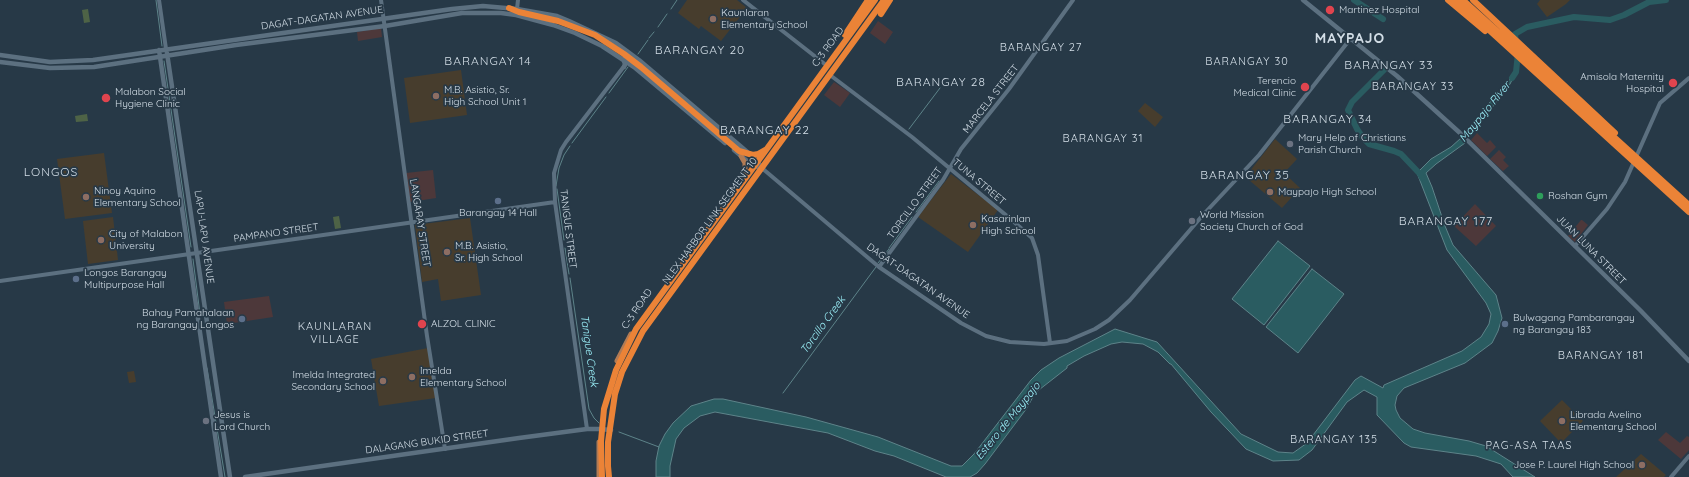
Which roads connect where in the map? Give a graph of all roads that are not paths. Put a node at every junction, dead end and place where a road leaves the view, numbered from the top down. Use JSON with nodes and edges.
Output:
{"nodes":[{"id":1,"x":159,"y":0,"type":"edge"},
{"id":2,"x":381,"y":0,"type":"edge"},
{"id":3,"x":518,"y":0,"type":"edge"},
{"id":4,"x":743,"y":0,"type":"edge"},
{"id":5,"x":868,"y":0,"type":"edge"},
{"id":6,"x":874,"y":0,"type":"edge"},
{"id":7,"x":884,"y":0,"type":"edge"},
{"id":8,"x":890,"y":0,"type":"edge"},
{"id":9,"x":1073,"y":0,"type":"edge"},
{"id":10,"x":1303,"y":0,"type":"edge"},
{"id":11,"x":1448,"y":0,"type":"edge"},
{"id":12,"x":1456,"y":0,"type":"edge"},
{"id":13,"x":1463,"y":0,"type":"edge"},
{"id":14,"x":1473,"y":0,"type":"edge"},
{"id":15,"x":509,"y":8,"type":"junction"},
{"id":16,"x":517,"y":9,"type":"junction"},
{"id":17,"x":416,"y":14,"type":"junction"},
{"id":18,"x":881,"y":14,"type":"dead end"},
{"id":19,"x":384,"y":19,"type":"junction"},
{"id":20,"x":417,"y":20,"type":"junction"},
{"id":21,"x":385,"y":26,"type":"junction"},
{"id":22,"x":1351,"y":38,"type":"junction"},
{"id":23,"x":1502,"y":42,"type":"junction"},
{"id":24,"x":166,"y":49,"type":"junction"},
{"id":25,"x":159,"y":50,"type":"junction"},
{"id":26,"x":0,"y":55,"type":"edge"},
{"id":27,"x":633,"y":55,"type":"junction"},
{"id":28,"x":167,"y":56,"type":"junction"},
{"id":29,"x":160,"y":57,"type":"junction"},
{"id":30,"x":625,"y":61,"type":"junction"},
{"id":31,"x":0,"y":62,"type":"edge"},
{"id":32,"x":826,"y":65,"type":"junction"},
{"id":33,"x":624,"y":67,"type":"joint"},
{"id":34,"x":821,"y":74,"type":"junction"},
{"id":35,"x":830,"y":75,"type":"junction"},
{"id":36,"x":1689,"y":78,"type":"edge"},
{"id":37,"x":775,"y":138,"type":"junction"},
{"id":38,"x":745,"y":150,"type":"junction"},
{"id":39,"x":765,"y":150,"type":"junction"},
{"id":40,"x":1631,"y":152,"type":"junction"},
{"id":41,"x":741,"y":156,"type":"junction"},
{"id":42,"x":757,"y":161,"type":"junction"},
{"id":43,"x":753,"y":166,"type":"junction"},
{"id":44,"x":950,"y":168,"type":"junction"},
{"id":45,"x":763,"y":169,"type":"junction"},
{"id":46,"x":745,"y":177,"type":"junction"},
{"id":47,"x":555,"y":202,"type":"junction"},
{"id":48,"x":1689,"y":205,"type":"edge"},
{"id":49,"x":1689,"y":212,"type":"edge"},
{"id":50,"x":412,"y":222,"type":"junction"},
{"id":51,"x":1575,"y":246,"type":"junction"},
{"id":52,"x":197,"y":252,"type":"junction"},
{"id":53,"x":188,"y":254,"type":"junction"},
{"id":54,"x":879,"y":267,"type":"junction"},
{"id":55,"x":0,"y":281,"type":"edge"},
{"id":56,"x":207,"y":324,"type":"junction"},
{"id":57,"x":198,"y":325,"type":"junction"},
{"id":58,"x":1050,"y":343,"type":"junction"},
{"id":59,"x":1689,"y":361,"type":"edge"},
{"id":60,"x":606,"y":392,"type":"junction"},
{"id":61,"x":618,"y":394,"type":"junction"},
{"id":62,"x":587,"y":429,"type":"junction"},
{"id":63,"x":600,"y":429,"type":"junction"},
{"id":64,"x":611,"y":430,"type":"junction"},
{"id":65,"x":445,"y":449,"type":"junction"},
{"id":66,"x":1689,"y":456,"type":"edge"},
{"id":67,"x":221,"y":477,"type":"edge"},
{"id":68,"x":230,"y":477,"type":"edge"},
{"id":69,"x":245,"y":477,"type":"edge"},
{"id":70,"x":601,"y":477,"type":"edge"},
{"id":71,"x":610,"y":477,"type":"edge"},
{"id":72,"x":1671,"y":477,"type":"edge"}],
"edges":[{"from":1,"to":24,"type":"street","name":"LAPU-LAPU AVENUE"},
{"from":2,"to":19,"type":"street","name":"LANGARAY STREET"},
{"from":3,"to":16,"type":"street"},
{"from":4,"to":32,"type":"street"},
{"from":5,"to":34,"type":"highway"},
{"from":6,"to":32,"type":"main road","name":"C-3 ROAD"},
{"from":6,"to":34,"type":"highway","name":"NLEX HARBOR LINK SEGMENT 10"},
{"from":7,"to":35,"type":"main road","name":"C-3 ROAD"},
{"from":7,"to":71,"type":"highway","name":"NLEX HARBOR LINK SEGMENT 10"},
{"from":8,"to":18,"type":"highway"},
{"from":9,"to":44,"type":"street","name":"MARCELA STREET"},
{"from":10,"to":22,"type":"main road","name":"JUAN LUNA STREET"},
{"from":11,"to":23,"type":"highway"},
{"from":12,"to":23,"type":"highway"},
{"from":13,"to":40,"type":"highway"},
{"from":14,"to":40,"type":"highway"},
{"from":15,"to":16,"type":"main road","name":"DAGAT-DAGATAN AVENUE"},
{"from":15,"to":17,"type":"main road","name":"DAGAT-DAGATAN AVENUE"},
{"from":15,"to":37,"type":"highway"},
{"from":16,"to":27,"type":"main road","name":"DAGAT-DAGATAN AVENUE"},
{"from":17,"to":19,"type":"main road","name":"DAGAT-DAGATAN AVENUE"},
{"from":17,"to":20,"type":"main road"},
{"from":19,"to":21,"type":"street","name":"LANGARAY STREET"},
{"from":19,"to":24,"type":"main road","name":"DAGAT-DAGATAN AVENUE"},
{"from":20,"to":21,"type":"main road","name":"DAGAT-DAGATAN AVENUE"},
{"from":20,"to":30,"type":"main road","name":"DAGAT-DAGATAN AVENUE"},
{"from":21,"to":28,"type":"main road","name":"DAGAT-DAGATAN AVENUE"},
{"from":21,"to":50,"type":"street","name":"LANGARAY STREET"},
{"from":22,"to":51,"type":"main road","name":"JUAN LUNA STREET"},
{"from":22,"to":58,"type":"street","name":"DAGAT-DAGATAN AVENUE"},
{"from":23,"to":49,"type":"highway"},
{"from":24,"to":25,"type":"main road","name":"DAGAT-DAGATAN AVENUE"},
{"from":24,"to":28,"type":"main road","name":"LAPU-LAPU AVENUE"},
{"from":25,"to":26,"type":"main road","name":"DAGAT-DAGATAN AVENUE"},
{"from":25,"to":29,"type":"main road","name":"LAPU-LAPU AVENUE"},
{"from":27,"to":30,"type":"street"},
{"from":27,"to":38,"type":"main road","name":"DAGAT-DAGATAN AVENUE"},
{"from":28,"to":29,"type":"main road","name":"DAGAT-DAGATAN AVENUE"},
{"from":28,"to":52,"type":"main road","name":"LAPU-LAPU AVENUE"},
{"from":29,"to":31,"type":"main road","name":"DAGAT-DAGATAN AVENUE"},
{"from":29,"to":53,"type":"main road","name":"LAPU-LAPU AVENUE"},
{"from":30,"to":33,"type":"main road"},
{"from":30,"to":41,"type":"main road","name":"DAGAT-DAGATAN AVENUE"},
{"from":32,"to":39,"type":"main road","name":"C-3 ROAD"},
{"from":33,"to":47,"type":"street","name":"TANIGUE STREET"},
{"from":34,"to":37,"type":"highway","name":"NLEX HARBOR LINK SEGMENT 10"},
{"from":35,"to":44,"type":"street","name":"TUNA STREET"},
{"from":35,"to":45,"type":"main road","name":"C-3 ROAD"},
{"from":36,"to":51,"type":"street"},
{"from":37,"to":70,"type":"highway","name":"NLEX HARBOR LINK SEGMENT 10"},
{"from":38,"to":39,"type":"main road"},
{"from":38,"to":42,"type":"main road","name":"DAGAT-DAGATAN AVENUE"},
{"from":39,"to":42,"type":"main road","name":"C-3 ROAD"},
{"from":40,"to":48,"type":"highway"},
{"from":41,"to":43,"type":"main road","name":"DAGAT-DAGATAN AVENUE"},
{"from":41,"to":46,"type":"main road"},
{"from":42,"to":43,"type":"main road","name":"C-3 ROAD"},
{"from":42,"to":45,"type":"main road","name":"DAGAT-DAGATAN AVENUE"},
{"from":43,"to":45,"type":"main road","name":"DAGAT-DAGATAN AVENUE"},
{"from":43,"to":46,"type":"main road","name":"C-3 ROAD"},
{"from":44,"to":54,"type":"street","name":"TORCILLO STREET"},
{"from":44,"to":58,"type":"street","name":"TUNA STREET"},
{"from":45,"to":54,"type":"street","name":"DAGAT-DAGATAN AVENUE"},
{"from":45,"to":61,"type":"main road","name":"C-3 ROAD"},
{"from":46,"to":60,"type":"main road","name":"C-3 ROAD"},
{"from":47,"to":50,"type":"street","name":"PAMPANO STREET"},
{"from":47,"to":62,"type":"street","name":"TANIGUE STREET"},
{"from":50,"to":52,"type":"street","name":"PAMPANO STREET"},
{"from":50,"to":65,"type":"street","name":"LANGARAY STREET"},
{"from":51,"to":59,"type":"main road","name":"JUAN LUNA STREET"},
{"from":52,"to":53,"type":"street","name":"PAMPANO STREET"},
{"from":52,"to":56,"type":"main road","name":"LAPU-LAPU AVENUE"},
{"from":53,"to":55,"type":"street","name":"PAMPANO STREET"},
{"from":53,"to":57,"type":"main road","name":"LAPU-LAPU AVENUE"},
{"from":54,"to":58,"type":"street","name":"DAGAT-DAGATAN AVENUE"},
{"from":56,"to":57,"type":"main road"},
{"from":56,"to":68,"type":"main road","name":"LAPU-LAPU AVENUE"},
{"from":57,"to":67,"type":"main road","name":"LAPU-LAPU AVENUE"},
{"from":60,"to":61,"type":"main road"},
{"from":60,"to":63,"type":"main road","name":"C-3 ROAD"},
{"from":61,"to":64,"type":"main road","name":"C-3 ROAD"},
{"from":62,"to":63,"type":"main road","name":"DALAGANG BUKID STREET"},
{"from":62,"to":65,"type":"main road","name":"DALAGANG BUKID STREET"},
{"from":63,"to":64,"type":"main road","name":"DALAGANG BUKID STREET"},
{"from":63,"to":70,"type":"main road","name":"C-3 ROAD"},
{"from":64,"to":71,"type":"main road","name":"C-3 ROAD"},
{"from":65,"to":69,"type":"main road","name":"DALAGANG BUKID STREET"},
{"from":66,"to":72,"type":"street"}]}
